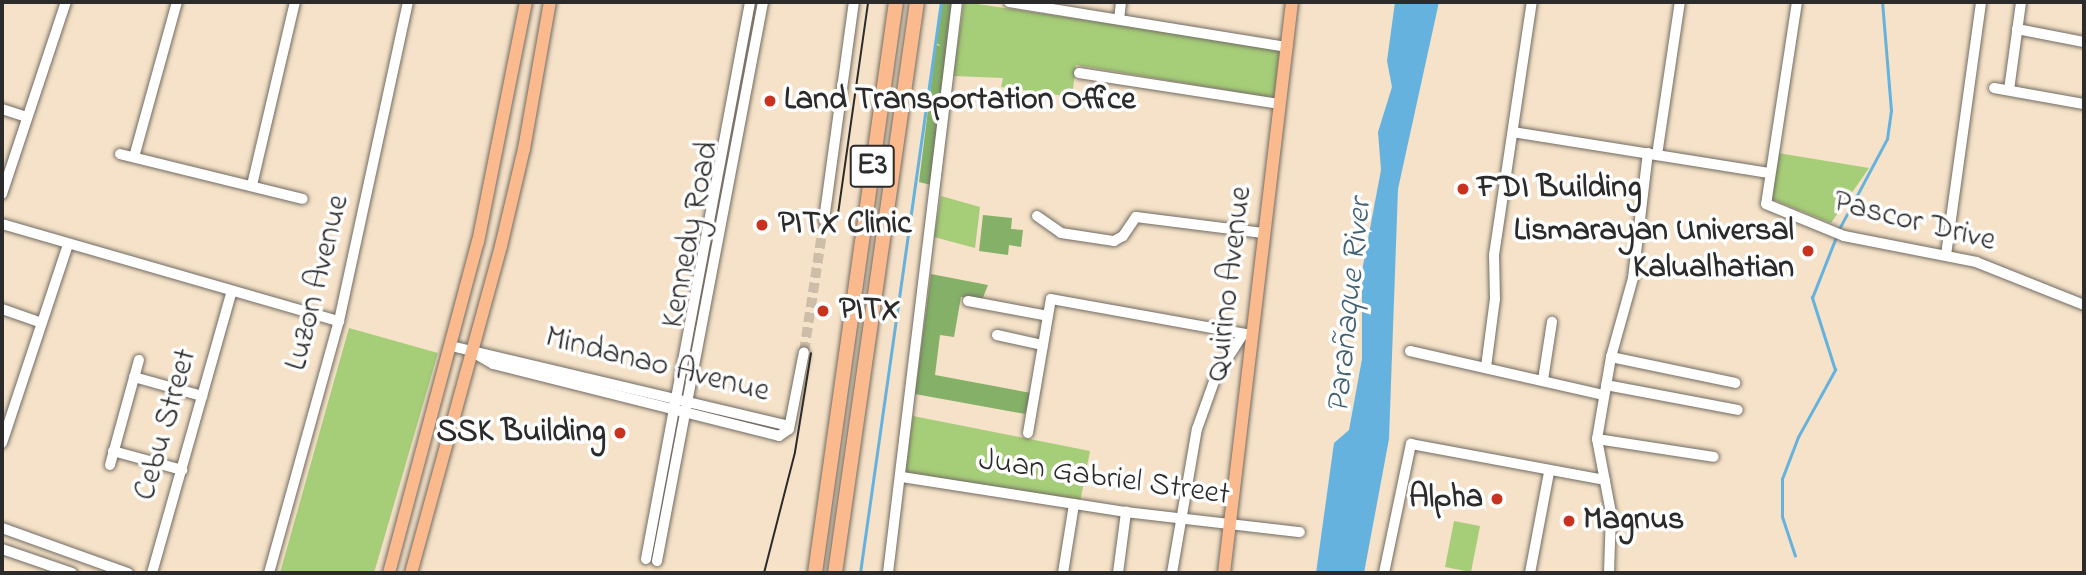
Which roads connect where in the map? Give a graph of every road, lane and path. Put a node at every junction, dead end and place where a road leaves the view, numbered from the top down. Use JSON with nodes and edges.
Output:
{"nodes":[{"id":1,"x":66,"y":2,"type":"edge"},
{"id":2,"x":177,"y":2,"type":"edge"},
{"id":3,"x":295,"y":2,"type":"edge"},
{"id":4,"x":408,"y":2,"type":"edge"},
{"id":5,"x":526,"y":2,"type":"edge"},
{"id":6,"x":550,"y":2,"type":"edge"},
{"id":7,"x":750,"y":2,"type":"edge"},
{"id":8,"x":763,"y":2,"type":"edge"},
{"id":9,"x":854,"y":2,"type":"edge"},
{"id":10,"x":896,"y":2,"type":"edge"},
{"id":11,"x":917,"y":2,"type":"edge"},
{"id":12,"x":957,"y":2,"type":"edge"},
{"id":13,"x":1009,"y":2,"type":"edge"},
{"id":14,"x":1121,"y":2,"type":"edge"},
{"id":15,"x":1292,"y":2,"type":"edge"},
{"id":16,"x":1532,"y":2,"type":"edge"},
{"id":17,"x":1680,"y":2,"type":"edge"},
{"id":18,"x":1797,"y":2,"type":"edge"},
{"id":19,"x":1980,"y":2,"type":"edge"},
{"id":20,"x":2021,"y":2,"type":"edge"},
{"id":21,"x":1119,"y":19,"type":"junction"},
{"id":22,"x":2017,"y":29,"type":"junction"},
{"id":23,"x":2084,"y":41,"type":"edge"},
{"id":24,"x":1287,"y":47,"type":"junction"},
{"id":25,"x":1079,"y":74,"type":"dead end"},
{"id":26,"x":1994,"y":88,"type":"dead end"},
{"id":27,"x":2009,"y":90,"type":"junction"},
{"id":28,"x":1279,"y":104,"type":"junction"},
{"id":29,"x":2084,"y":104,"type":"edge"},
{"id":30,"x":2,"y":109,"type":"edge"},
{"id":31,"x":26,"y":117,"type":"junction"},
{"id":32,"x":1513,"y":132,"type":"junction"},
{"id":33,"x":120,"y":154,"type":"dead end"},
{"id":34,"x":1652,"y":154,"type":"junction"},
{"id":35,"x":134,"y":158,"type":"junction"},
{"id":36,"x":1769,"y":173,"type":"junction"},
{"id":37,"x":252,"y":185,"type":"junction"},
{"id":38,"x":714,"y":191,"type":"junction"},
{"id":39,"x":2,"y":194,"type":"edge"},
{"id":40,"x":726,"y":194,"type":"junction"},
{"id":41,"x":303,"y":199,"type":"dead end"},
{"id":42,"x":1037,"y":216,"type":"dead end"},
{"id":43,"x":824,"y":220,"type":"tunnel mouth"},
{"id":44,"x":2,"y":224,"type":"edge"},
{"id":45,"x":1263,"y":233,"type":"junction"},
{"id":46,"x":68,"y":245,"type":"junction"},
{"id":47,"x":1946,"y":255,"type":"junction"},
{"id":48,"x":696,"y":289,"type":"junction"},
{"id":49,"x":232,"y":291,"type":"junction"},
{"id":50,"x":708,"y":291,"type":"junction"},
{"id":51,"x":968,"y":302,"type":"dead end"},
{"id":52,"x":2084,"y":305,"type":"edge"},
{"id":53,"x":2,"y":309,"type":"edge"},
{"id":54,"x":1048,"y":316,"type":"junction"},
{"id":55,"x":339,"y":321,"type":"junction"},
{"id":56,"x":1552,"y":322,"type":"dead end"},
{"id":57,"x":42,"y":323,"type":"junction"},
{"id":58,"x":1247,"y":334,"type":"junction"},
{"id":59,"x":997,"y":335,"type":"dead end"},
{"id":60,"x":1043,"y":345,"type":"junction"},
{"id":61,"x":451,"y":346,"type":"junction"},
{"id":62,"x":1410,"y":351,"type":"dead end"},
{"id":63,"x":804,"y":352,"type":"tunnel mouth"},
{"id":64,"x":474,"y":353,"type":"junction"},
{"id":65,"x":1612,"y":357,"type":"junction"},
{"id":66,"x":139,"y":360,"type":"dead end"},
{"id":67,"x":1486,"y":367,"type":"junction"},
{"id":68,"x":134,"y":377,"type":"junction"},
{"id":69,"x":1543,"y":380,"type":"junction"},
{"id":70,"x":1735,"y":383,"type":"dead end"},
{"id":71,"x":1605,"y":390,"type":"junction"},
{"id":72,"x":202,"y":396,"type":"junction"},
{"id":73,"x":675,"y":399,"type":"junction"},
{"id":74,"x":686,"y":407,"type":"junction"},
{"id":75,"x":673,"y":411,"type":"junction"},
{"id":76,"x":1738,"y":411,"type":"dead end"},
{"id":77,"x":1028,"y":433,"type":"dead end"},
{"id":78,"x":1597,"y":439,"type":"junction"},
{"id":79,"x":2,"y":442,"type":"edge"},
{"id":80,"x":113,"y":451,"type":"junction"},
{"id":81,"x":1714,"y":457,"type":"dead end"},
{"id":82,"x":110,"y":465,"type":"dead end"},
{"id":83,"x":182,"y":470,"type":"junction"},
{"id":84,"x":1549,"y":472,"type":"junction"},
{"id":85,"x":902,"y":477,"type":"junction"},
{"id":86,"x":1605,"y":480,"type":"junction"},
{"id":87,"x":1074,"y":504,"type":"junction"},
{"id":88,"x":1126,"y":512,"type":"junction"},
{"id":89,"x":1180,"y":518,"type":"junction"},
{"id":90,"x":1230,"y":523,"type":"junction"},
{"id":91,"x":2,"y":528,"type":"edge"},
{"id":92,"x":1300,"y":532,"type":"dead end"},
{"id":93,"x":2,"y":549,"type":"edge"},
{"id":94,"x":72,"y":573,"type":"edge"},
{"id":95,"x":128,"y":573,"type":"edge"},
{"id":96,"x":152,"y":573,"type":"edge"},
{"id":97,"x":269,"y":573,"type":"edge"},
{"id":98,"x":389,"y":573,"type":"edge"},
{"id":99,"x":411,"y":573,"type":"edge"},
{"id":100,"x":815,"y":573,"type":"edge"},
{"id":101,"x":835,"y":573,"type":"edge"},
{"id":102,"x":888,"y":573,"type":"edge"},
{"id":103,"x":1063,"y":573,"type":"edge"},
{"id":104,"x":1118,"y":573,"type":"edge"},
{"id":105,"x":1172,"y":573,"type":"edge"},
{"id":106,"x":1224,"y":573,"type":"edge"},
{"id":107,"x":1384,"y":573,"type":"edge"},
{"id":108,"x":1530,"y":573,"type":"edge"},
{"id":109,"x":1609,"y":573,"type":"edge"}],
"edges":[{"from":1,"to":31,"type":"street"},
{"from":2,"to":35,"type":"street"},
{"from":3,"to":37,"type":"street"},
{"from":4,"to":55,"type":"street","name":"Luzon Avenue"},
{"from":5,"to":61,"type":"main road"},
{"from":6,"to":64,"type":"main road"},
{"from":7,"to":38,"type":"street","name":"Kennedy Road"},
{"from":8,"to":40,"type":"street","name":"Kennedy Road"},
{"from":9,"to":43,"type":"street"},
{"from":10,"to":100,"type":"highway","number":"E3"},
{"from":11,"to":101,"type":"highway","number":"E3"},
{"from":12,"to":85,"type":"street"},
{"from":13,"to":21,"type":"street"},
{"from":14,"to":21,"type":"street"},
{"from":15,"to":24,"type":"main road","name":"Quirino Avenue"},
{"from":16,"to":32,"type":"street"},
{"from":17,"to":34,"type":"street"},
{"from":18,"to":36,"type":"street","name":"Pascor Drive"},
{"from":19,"to":47,"type":"street"},
{"from":20,"to":22,"type":"street"},
{"from":21,"to":24,"type":"street"},
{"from":22,"to":23,"type":"street"},
{"from":22,"to":27,"type":"street"},
{"from":24,"to":28,"type":"main road","name":"Quirino Avenue"},
{"from":25,"to":28,"type":"street"},
{"from":26,"to":27,"type":"street"},
{"from":27,"to":29,"type":"street"},
{"from":28,"to":45,"type":"main road","name":"Quirino Avenue"},
{"from":30,"to":31,"type":"street"},
{"from":31,"to":39,"type":"street"},
{"from":32,"to":34,"type":"street"},
{"from":32,"to":67,"type":"street"},
{"from":33,"to":35,"type":"street"},
{"from":34,"to":36,"type":"street"},
{"from":34,"to":65,"type":"street"},
{"from":35,"to":37,"type":"street"},
{"from":36,"to":47,"type":"street","name":"Pascor Drive"},
{"from":37,"to":41,"type":"street"},
{"from":38,"to":40,"type":"street"},
{"from":38,"to":48,"type":"street","name":"Kennedy Road"},
{"from":40,"to":50,"type":"street","name":"Kennedy Road"},
{"from":42,"to":45,"type":"street"},
{"from":44,"to":46,"type":"street"},
{"from":45,"to":58,"type":"main road","name":"Quirino Avenue"},
{"from":46,"to":49,"type":"street"},
{"from":46,"to":57,"type":"street"},
{"from":47,"to":52,"type":"street","name":"Pascor Drive"},
{"from":48,"to":50,"type":"street"},
{"from":48,"to":73,"type":"street","name":"Kennedy Road"},
{"from":49,"to":55,"type":"street"},
{"from":49,"to":72,"type":"street","name":"Cebu Street"},
{"from":50,"to":74,"type":"street","name":"Kennedy Road"},
{"from":51,"to":54,"type":"street"},
{"from":53,"to":57,"type":"street"},
{"from":54,"to":58,"type":"street"},
{"from":54,"to":60,"type":"street"},
{"from":55,"to":97,"type":"street","name":"Luzon Avenue"},
{"from":56,"to":69,"type":"street"},
{"from":57,"to":79,"type":"street"},
{"from":58,"to":89,"type":"street"},
{"from":58,"to":90,"type":"main road","name":"Quirino Avenue"},
{"from":59,"to":60,"type":"street"},
{"from":60,"to":77,"type":"street"},
{"from":61,"to":64,"type":"street","name":"Mindanao Avenue"},
{"from":61,"to":98,"type":"main road"},
{"from":62,"to":67,"type":"street"},
{"from":63,"to":74,"type":"street","name":"Mindanao Avenue"},
{"from":64,"to":73,"type":"street","name":"Mindanao Avenue"},
{"from":64,"to":75,"type":"street","name":"Mindanao Avenue"},
{"from":64,"to":99,"type":"main road"},
{"from":65,"to":70,"type":"street"},
{"from":65,"to":71,"type":"street"},
{"from":66,"to":68,"type":"street"},
{"from":67,"to":69,"type":"street"},
{"from":68,"to":72,"type":"street"},
{"from":68,"to":80,"type":"street"},
{"from":69,"to":71,"type":"street"},
{"from":71,"to":76,"type":"street"},
{"from":71,"to":78,"type":"street"},
{"from":72,"to":83,"type":"street","name":"Cebu Street"},
{"from":73,"to":74,"type":"street","name":"Mindanao Avenue"},
{"from":73,"to":75,"type":"street","name":"Kennedy Road"},
{"from":74,"to":75,"type":"street","name":"Mindanao Avenue"},
{"from":74,"to":75,"type":"street","name":"Kennedy Road"},
{"from":78,"to":81,"type":"street"},
{"from":78,"to":86,"type":"street"},
{"from":80,"to":82,"type":"street"},
{"from":80,"to":83,"type":"street"},
{"from":83,"to":96,"type":"street","name":"Cebu Street"},
{"from":84,"to":86,"type":"street"},
{"from":84,"to":107,"type":"street"},
{"from":84,"to":108,"type":"street"},
{"from":85,"to":87,"type":"street","name":"Juan Gabriel Street"},
{"from":85,"to":102,"type":"street"},
{"from":86,"to":109,"type":"street"},
{"from":87,"to":88,"type":"street","name":"Juan Gabriel Street"},
{"from":87,"to":103,"type":"street"},
{"from":88,"to":89,"type":"street","name":"Juan Gabriel Street"},
{"from":88,"to":104,"type":"street"},
{"from":89,"to":90,"type":"street","name":"Juan Gabriel Street"},
{"from":89,"to":105,"type":"street"},
{"from":90,"to":92,"type":"street","name":"Juan Gabriel Street"},
{"from":90,"to":106,"type":"main road","name":"Quirino Avenue"},
{"from":91,"to":95,"type":"street"},
{"from":93,"to":94,"type":"street"}]}
